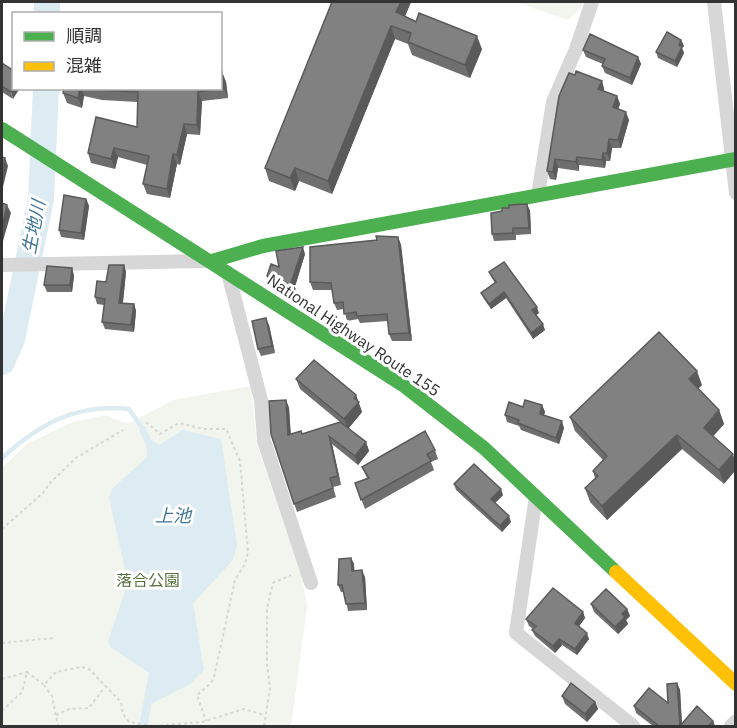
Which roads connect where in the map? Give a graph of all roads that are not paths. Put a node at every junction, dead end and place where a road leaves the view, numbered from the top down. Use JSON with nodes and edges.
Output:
{"nodes":[{"id":1,"x":592,"y":2,"type":"edge"},
{"id":2,"x":714,"y":2,"type":"edge"},
{"id":3,"x":2,"y":129,"type":"edge"},
{"id":4,"x":734,"y":159,"type":"edge"},
{"id":5,"x":735,"y":193,"type":"edge"},
{"id":6,"x":538,"y":195,"type":"junction"},
{"id":7,"x":212,"y":261,"type":"junction"},
{"id":8,"x":7,"y":265,"type":"edge"},
{"id":9,"x":228,"y":271,"type":"junction"},
{"id":10,"x":536,"y":496,"type":"junction"},
{"id":11,"x":311,"y":583,"type":"dead end"},
{"id":12,"x":735,"y":684,"type":"edge"},
{"id":13,"x":735,"y":721,"type":"edge"},
{"id":14,"x":633,"y":726,"type":"edge"},
{"id":15,"x":731,"y":726,"type":"edge"}],
"edges":[{"from":1,"to":6,"type":"street"},
{"from":2,"to":4,"type":"street"},
{"from":3,"to":7,"type":"main road","name":"National Highway Route 155"},
{"from":4,"to":5,"type":"street"},
{"from":4,"to":6,"type":"main road"},
{"from":6,"to":7,"type":"main road"},
{"from":7,"to":8,"type":"street"},
{"from":7,"to":9,"type":"main road","name":"National Highway Route 155"},
{"from":9,"to":10,"type":"main road","name":"National Highway Route 155"},
{"from":9,"to":11,"type":"street"},
{"from":10,"to":12,"type":"main road","name":"National Highway Route 155"},
{"from":10,"to":14,"type":"street"},
{"from":13,"to":15,"type":"street"}]}
